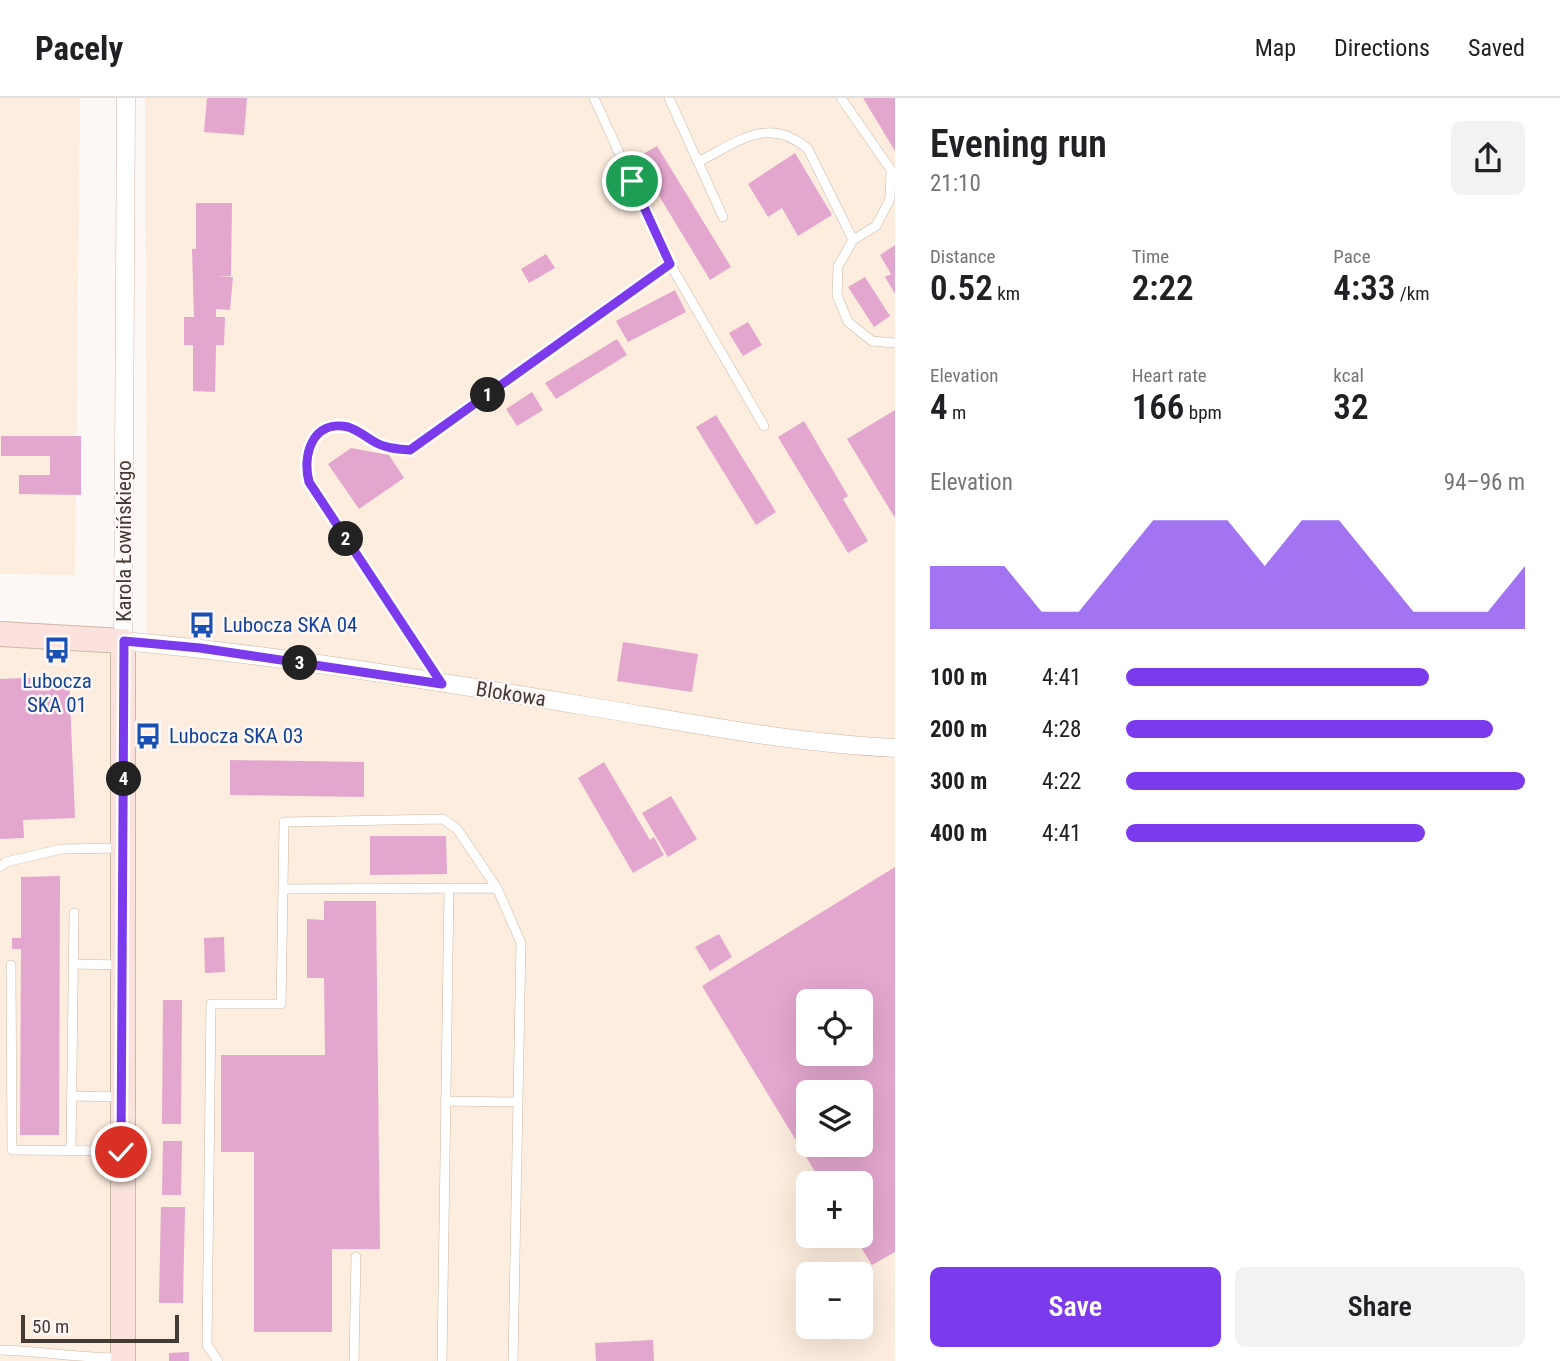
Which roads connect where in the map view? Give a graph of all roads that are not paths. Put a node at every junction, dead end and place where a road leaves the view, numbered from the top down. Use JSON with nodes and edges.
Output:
{"nodes":[{"id":1,"x":127,"y":98,"type":"edge"},
{"id":2,"x":594,"y":98,"type":"edge"},
{"id":3,"x":669,"y":98,"type":"edge"},
{"id":4,"x":841,"y":98,"type":"edge"},
{"id":5,"x":698,"y":162,"type":"junction"},
{"id":6,"x":723,"y":217,"type":"dead end"},
{"id":7,"x":853,"y":240,"type":"junction"},
{"id":8,"x":670,"y":264,"type":"junction"},
{"id":9,"x":895,"y":343,"type":"edge"},
{"id":10,"x":765,"y":426,"type":"dead end"},
{"id":11,"x":0,"y":634,"type":"edge"},
{"id":12,"x":124,"y":641,"type":"junction"},
{"id":13,"x":442,"y":684,"type":"junction"},
{"id":14,"x":895,"y":748,"type":"edge"},
{"id":15,"x":124,"y":848,"type":"junction"},
{"id":16,"x":0,"y":867,"type":"edge"},
{"id":17,"x":449,"y":888,"type":"junction"},
{"id":18,"x":497,"y":888,"type":"junction"},
{"id":19,"x":283,"y":889,"type":"junction"},
{"id":20,"x":74,"y":913,"type":"dead end"},
{"id":21,"x":73,"y":964,"type":"junction"},
{"id":22,"x":12,"y":965,"type":"dead end"},
{"id":23,"x":123,"y":965,"type":"junction"},
{"id":24,"x":72,"y":1096,"type":"junction"},
{"id":25,"x":122,"y":1097,"type":"junction"},
{"id":26,"x":446,"y":1101,"type":"junction"},
{"id":27,"x":518,"y":1102,"type":"junction"},
{"id":28,"x":72,"y":1150,"type":"junction"},
{"id":29,"x":121,"y":1152,"type":"junction"},
{"id":30,"x":356,"y":1257,"type":"dead end"},
{"id":31,"x":0,"y":1350,"type":"edge"},
{"id":32,"x":123,"y":1360,"type":"edge"},
{"id":33,"x":218,"y":1361,"type":"edge"},
{"id":34,"x":354,"y":1361,"type":"edge"},
{"id":35,"x":442,"y":1361,"type":"edge"},
{"id":36,"x":513,"y":1361,"type":"edge"}],
"edges":[{"from":1,"to":12,"type":"street","name":"Karola Łowińskiego"},
{"from":2,"to":8,"type":"lane"},
{"from":3,"to":5,"type":"lane"},
{"from":4,"to":7,"type":"lane"},
{"from":5,"to":6,"type":"lane"},
{"from":5,"to":7,"type":"lane"},
{"from":7,"to":9,"type":"lane"},
{"from":8,"to":10,"type":"lane"},
{"from":8,"to":13,"type":"lane"},
{"from":11,"to":12,"type":"street","name":"Blokowa"},
{"from":12,"to":13,"type":"street","name":"Blokowa"},
{"from":12,"to":15,"type":"street","name":"Karola Łowińskiego"},
{"from":13,"to":14,"type":"street","name":"Blokowa"},
{"from":15,"to":16,"type":"lane"},
{"from":15,"to":23,"type":"street","name":"Karola Łowińskiego"},
{"from":17,"to":18,"type":"lane"},
{"from":17,"to":19,"type":"lane"},
{"from":17,"to":26,"type":"lane"},
{"from":18,"to":19,"type":"lane"},
{"from":18,"to":27,"type":"lane"},
{"from":19,"to":33,"type":"lane"},
{"from":20,"to":21,"type":"lane"},
{"from":21,"to":23,"type":"lane"},
{"from":21,"to":24,"type":"lane"},
{"from":22,"to":28,"type":"lane"},
{"from":23,"to":25,"type":"street","name":"Karola Łowińskiego"},
{"from":24,"to":25,"type":"lane"},
{"from":24,"to":28,"type":"lane"},
{"from":25,"to":29,"type":"street","name":"Karola Łowińskiego"},
{"from":26,"to":27,"type":"lane"},
{"from":26,"to":35,"type":"lane"},
{"from":27,"to":36,"type":"lane"},
{"from":28,"to":29,"type":"lane"},
{"from":29,"to":32,"type":"street","name":"Karola Łowińskiego"},
{"from":30,"to":34,"type":"lane"},
{"from":31,"to":32,"type":"lane"}]}
